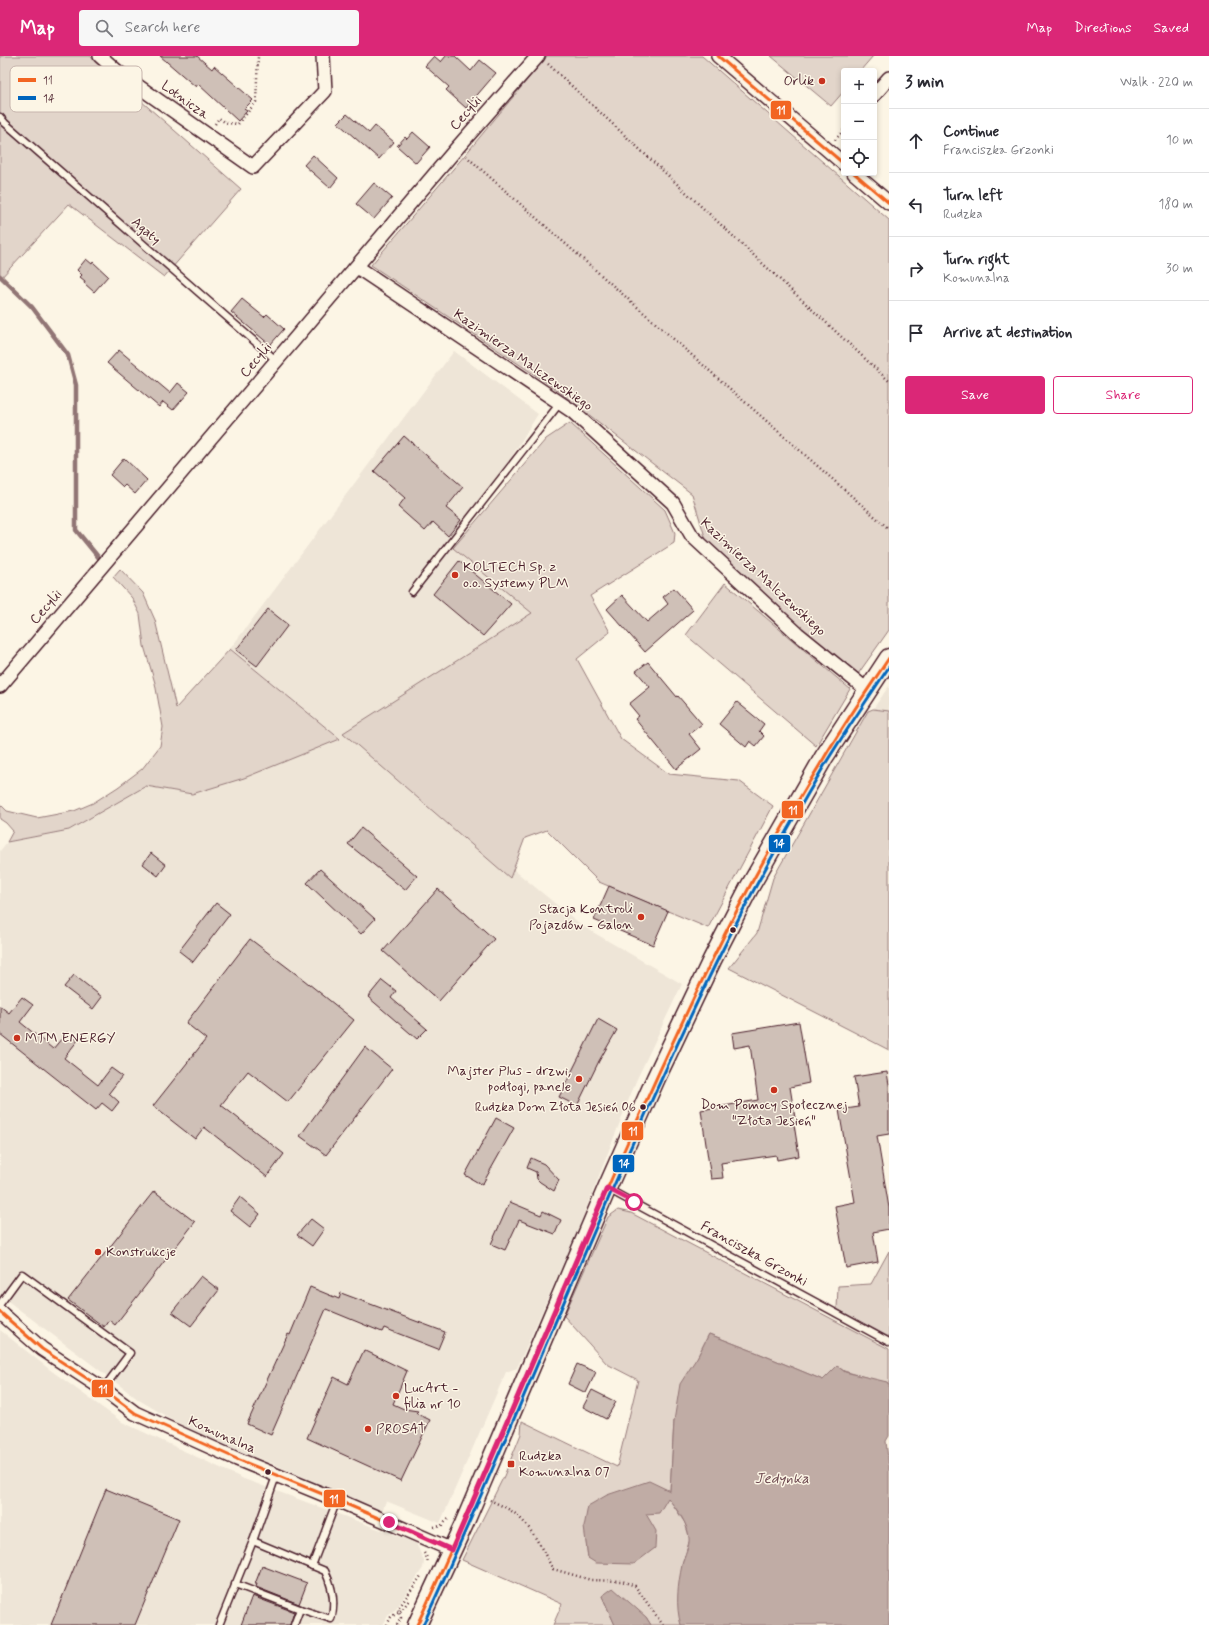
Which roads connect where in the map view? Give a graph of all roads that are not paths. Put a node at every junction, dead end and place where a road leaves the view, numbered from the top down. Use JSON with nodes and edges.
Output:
{"nodes":[{"id":1,"x":100,"y":56,"type":"edge"},
{"id":2,"x":323,"y":56,"type":"edge"},
{"id":3,"x":718,"y":56,"type":"edge"},
{"id":4,"x":541,"y":58,"type":"edge"},
{"id":5,"x":111,"y":66,"type":"edge"},
{"id":6,"x":889,"y":78,"type":"edge"},
{"id":7,"x":142,"y":89,"type":"edge"},
{"id":8,"x":877,"y":92,"type":"edge"},
{"id":9,"x":0,"y":117,"type":"edge"},
{"id":10,"x":841,"y":161,"type":"edge"},
{"id":11,"x":858,"y":176,"type":"edge"},
{"id":12,"x":889,"y":202,"type":"edge"},
{"id":13,"x":357,"y":267,"type":"junction"},
{"id":14,"x":277,"y":361,"type":"junction"},
{"id":15,"x":560,"y":403,"type":"junction"},
{"id":16,"x":412,"y":592,"type":"dead end"},
{"id":17,"x":889,"y":658,"type":"edge"},
{"id":18,"x":0,"y":686,"type":"edge"},
{"id":19,"x":867,"y":690,"type":"junction"},
{"id":20,"x":607,"y":1188,"type":"junction"},
{"id":21,"x":0,"y":1304,"type":"edge"},
{"id":22,"x":0,"y":1312,"type":"edge"},
{"id":23,"x":889,"y":1342,"type":"edge"},
{"id":24,"x":103,"y":1390,"type":"junction"},
{"id":25,"x":276,"y":1476,"type":"junction"},
{"id":26,"x":337,"y":1500,"type":"junction"},
{"id":27,"x":253,"y":1541,"type":"junction"},
{"id":28,"x":452,"y":1550,"type":"junction"},
{"id":29,"x":312,"y":1566,"type":"junction"},
{"id":30,"x":235,"y":1584,"type":"junction"},
{"id":31,"x":300,"y":1608,"type":"junction"},
{"id":32,"x":219,"y":1625,"type":"edge"},
{"id":33,"x":294,"y":1625,"type":"edge"},
{"id":34,"x":417,"y":1625,"type":"edge"}],
"edges":[{"from":1,"to":5,"type":"street","name":"Lotnicza"},
{"from":2,"to":7,"type":"street","name":"Lotnicza"},
{"from":3,"to":10,"type":"street"},
{"from":4,"to":13,"type":"street","name":"Cecylii"},
{"from":6,"to":8,"type":"street"},
{"from":9,"to":14,"type":"lane","name":"Agaty"},
{"from":11,"to":12,"type":"street"},
{"from":13,"to":14,"type":"street","name":"Cecylii"},
{"from":13,"to":15,"type":"street","name":"Kazimierza Malczewskiego"},
{"from":14,"to":18,"type":"street","name":"Cecylii"},
{"from":15,"to":16,"type":"lane"},
{"from":15,"to":19,"type":"street","name":"Kazimierza Malczewskiego"},
{"from":17,"to":19,"type":"street"},
{"from":19,"to":20,"type":"street"},
{"from":20,"to":23,"type":"lane","name":"Franciszka Grzonki"},
{"from":20,"to":28,"type":"street"},
{"from":21,"to":24,"type":"lane"},
{"from":22,"to":24,"type":"street","name":"Komunalna"},
{"from":24,"to":25,"type":"street","name":"Komunalna"},
{"from":25,"to":26,"type":"street","name":"Komunalna"},
{"from":25,"to":27,"type":"lane"},
{"from":26,"to":28,"type":"street","name":"Komunalna"},
{"from":26,"to":29,"type":"lane"},
{"from":27,"to":29,"type":"lane"},
{"from":27,"to":30,"type":"lane"},
{"from":28,"to":34,"type":"street"},
{"from":29,"to":31,"type":"lane"},
{"from":30,"to":31,"type":"lane"},
{"from":30,"to":32,"type":"lane"},
{"from":31,"to":33,"type":"lane"}]}
